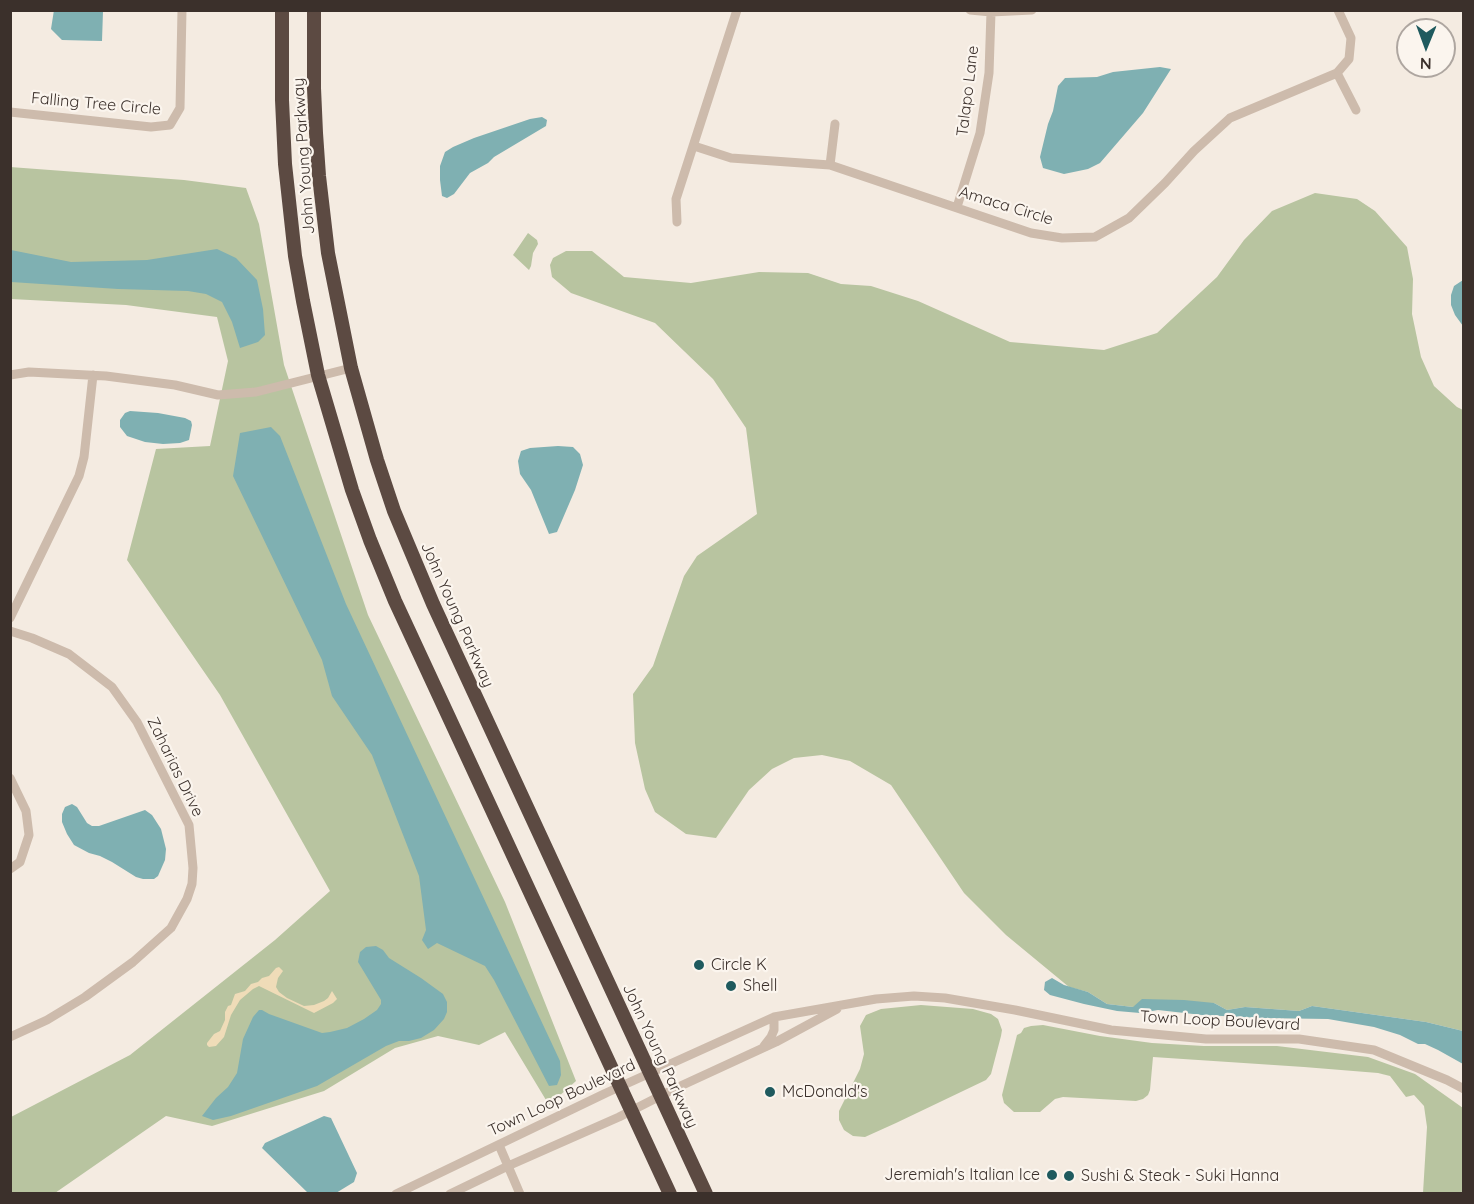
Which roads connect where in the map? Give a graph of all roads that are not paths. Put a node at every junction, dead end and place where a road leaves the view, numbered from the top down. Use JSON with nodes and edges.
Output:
{"nodes":[{"id":1,"x":182,"y":10,"type":"edge"},
{"id":2,"x":282,"y":10,"type":"edge"},
{"id":3,"x":314,"y":10,"type":"edge"},
{"id":4,"x":738,"y":10,"type":"edge"},
{"id":5,"x":970,"y":10,"type":"edge"},
{"id":6,"x":1032,"y":10,"type":"edge"},
{"id":7,"x":1338,"y":10,"type":"edge"},
{"id":8,"x":991,"y":12,"type":"junction"},
{"id":9,"x":1337,"y":73,"type":"junction"},
{"id":10,"x":1356,"y":110,"type":"dead end"},
{"id":11,"x":10,"y":112,"type":"edge"},
{"id":12,"x":835,"y":124,"type":"dead end"},
{"id":13,"x":694,"y":146,"type":"junction"},
{"id":14,"x":830,"y":165,"type":"junction"},
{"id":15,"x":957,"y":207,"type":"junction"},
{"id":16,"x":677,"y":222,"type":"dead end"},
{"id":17,"x":351,"y":368,"type":"junction"},
{"id":18,"x":10,"y":375,"type":"edge"},
{"id":19,"x":93,"y":375,"type":"junction"},
{"id":20,"x":318,"y":375,"type":"junction"},
{"id":21,"x":10,"y":618,"type":"edge"},
{"id":22,"x":10,"y":631,"type":"edge"},
{"id":23,"x":10,"y":778,"type":"edge"},
{"id":24,"x":10,"y":870,"type":"edge"},
{"id":25,"x":844,"y":1005,"type":"junction"},
{"id":26,"x":774,"y":1017,"type":"junction"},
{"id":27,"x":10,"y":1037,"type":"edge"},
{"id":28,"x":763,"y":1048,"type":"junction"},
{"id":29,"x":650,"y":1073,"type":"junction"},
{"id":30,"x":1447,"y":1080,"type":"junction"},
{"id":31,"x":620,"y":1086,"type":"junction"},
{"id":32,"x":1464,"y":1089,"type":"edge"},
{"id":33,"x":660,"y":1096,"type":"junction"},
{"id":34,"x":1464,"y":1096,"type":"edge"},
{"id":35,"x":631,"y":1110,"type":"junction"},
{"id":36,"x":499,"y":1145,"type":"junction"},
{"id":37,"x":508,"y":1166,"type":"junction"},
{"id":38,"x":396,"y":1194,"type":"edge"},
{"id":39,"x":450,"y":1194,"type":"edge"},
{"id":40,"x":520,"y":1194,"type":"edge"},
{"id":41,"x":670,"y":1194,"type":"edge"},
{"id":42,"x":706,"y":1194,"type":"edge"}],
"edges":[{"from":1,"to":11,"type":"street","name":"Falling Tree Circle"},
{"from":2,"to":20,"type":"highway","name":"John Young Parkway"},
{"from":3,"to":17,"type":"highway","name":"John Young Parkway"},
{"from":4,"to":13,"type":"street"},
{"from":5,"to":8,"type":"street"},
{"from":6,"to":8,"type":"street"},
{"from":7,"to":9,"type":"street"},
{"from":8,"to":15,"type":"street","name":"Talapo Lane"},
{"from":9,"to":10,"type":"street"},
{"from":9,"to":15,"type":"street","name":"Amaca Circle"},
{"from":12,"to":14,"type":"street"},
{"from":13,"to":14,"type":"street","name":"Amaca Circle"},
{"from":13,"to":16,"type":"street"},
{"from":14,"to":15,"type":"street","name":"Amaca Circle"},
{"from":17,"to":20,"type":"street"},
{"from":17,"to":29,"type":"highway","name":"John Young Parkway"},
{"from":18,"to":19,"type":"street"},
{"from":19,"to":20,"type":"street"},
{"from":19,"to":21,"type":"street"},
{"from":20,"to":31,"type":"highway","name":"John Young Parkway"},
{"from":22,"to":27,"type":"street","name":"Zaharias Drive"},
{"from":23,"to":24,"type":"street"},
{"from":25,"to":26,"type":"street","name":"Town Loop Boulevard"},
{"from":25,"to":28,"type":"street","name":"Town Loop Boulevard"},
{"from":25,"to":30,"type":"street","name":"Town Loop Boulevard"},
{"from":26,"to":28,"type":"street"},
{"from":26,"to":29,"type":"street","name":"Town Loop Boulevard"},
{"from":28,"to":33,"type":"street","name":"Town Loop Boulevard"},
{"from":29,"to":31,"type":"street","name":"Town Loop Boulevard"},
{"from":29,"to":33,"type":"highway","name":"John Young Parkway"},
{"from":30,"to":32,"type":"street","name":"Town Loop Boulevard"},
{"from":30,"to":34,"type":"street","name":"Town Loop Boulevard"},
{"from":31,"to":35,"type":"highway","name":"John Young Parkway"},
{"from":31,"to":36,"type":"street","name":"Town Loop Boulevard"},
{"from":33,"to":35,"type":"street","name":"Town Loop Boulevard"},
{"from":33,"to":42,"type":"highway","name":"John Young Parkway"},
{"from":35,"to":37,"type":"street","name":"Town Loop Boulevard"},
{"from":35,"to":41,"type":"highway","name":"John Young Parkway"},
{"from":36,"to":37,"type":"street"},
{"from":36,"to":38,"type":"street","name":"Town Loop Boulevard"},
{"from":37,"to":39,"type":"street","name":"Town Loop Boulevard"},
{"from":37,"to":40,"type":"street"}]}
